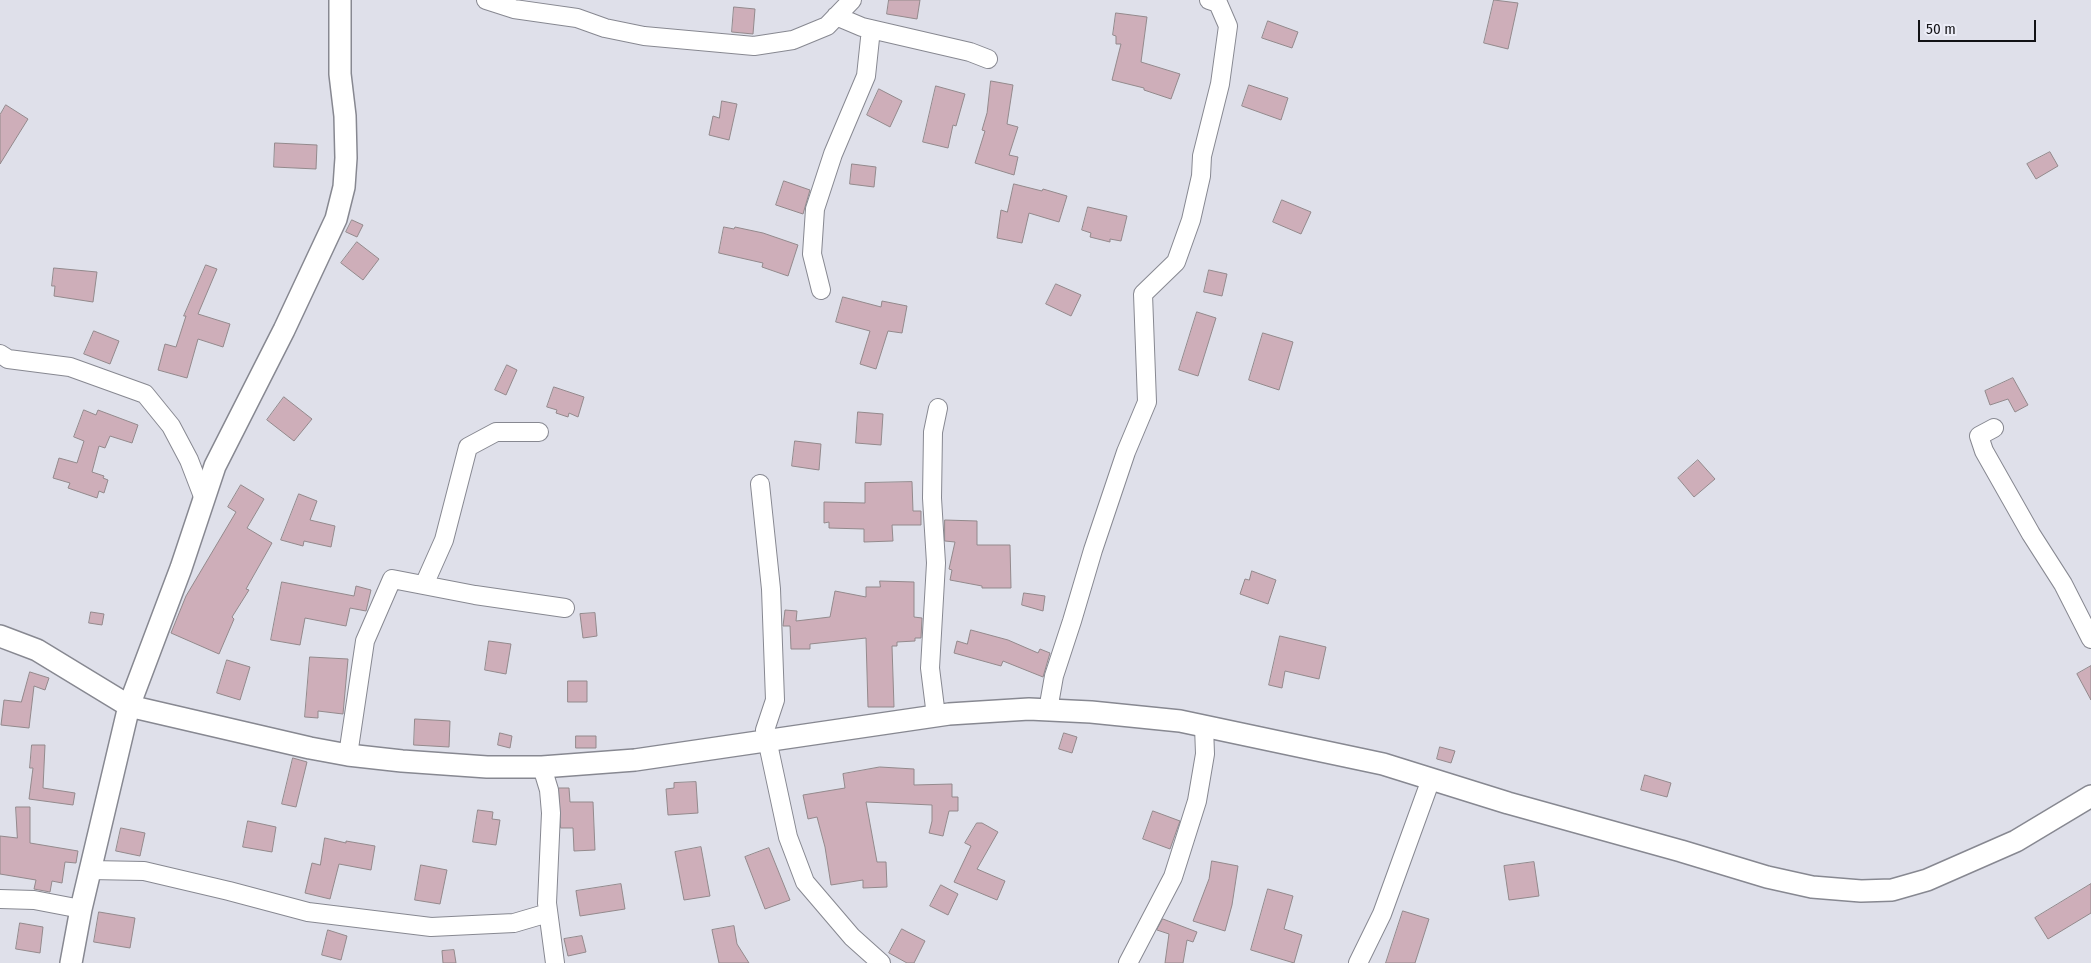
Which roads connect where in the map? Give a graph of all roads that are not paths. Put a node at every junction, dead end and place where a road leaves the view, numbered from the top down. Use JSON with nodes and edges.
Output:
{"nodes":[{"id":1,"x":340,"y":0,"type":"edge"},
{"id":2,"x":486,"y":0,"type":"edge"},
{"id":3,"x":852,"y":0,"type":"edge"},
{"id":4,"x":1209,"y":0,"type":"edge"},
{"id":5,"x":836,"y":16,"type":"junction"},
{"id":6,"x":872,"y":29,"type":"junction"},
{"id":7,"x":988,"y":59,"type":"dead end"},
{"id":8,"x":821,"y":290,"type":"dead end"},
{"id":9,"x":0,"y":354,"type":"edge"},
{"id":10,"x":938,"y":408,"type":"dead end"},
{"id":11,"x":1994,"y":428,"type":"dead end"},
{"id":12,"x":539,"y":432,"type":"dead end"},
{"id":13,"x":760,"y":484,"type":"dead end"},
{"id":14,"x":204,"y":499,"type":"junction"},
{"id":15,"x":424,"y":585,"type":"junction"},
{"id":16,"x":565,"y":608,"type":"dead end"},
{"id":17,"x":0,"y":636,"type":"edge"},
{"id":18,"x":2091,"y":639,"type":"edge"},
{"id":19,"x":129,"y":706,"type":"junction"},
{"id":20,"x":1048,"y":710,"type":"junction"},
{"id":21,"x":936,"y":716,"type":"junction"},
{"id":22,"x":1204,"y":726,"type":"junction"},
{"id":23,"x":768,"y":740,"type":"junction"},
{"id":24,"x":348,"y":755,"type":"junction"},
{"id":25,"x":542,"y":767,"type":"junction"},
{"id":26,"x":1431,"y":779,"type":"junction"},
{"id":27,"x":2091,"y":796,"type":"edge"},
{"id":28,"x":90,"y":870,"type":"junction"},
{"id":29,"x":0,"y":899,"type":"edge"},
{"id":30,"x":81,"y":909,"type":"junction"},
{"id":31,"x":548,"y":913,"type":"junction"},
{"id":32,"x":72,"y":963,"type":"edge"},
{"id":33,"x":555,"y":963,"type":"edge"},
{"id":34,"x":881,"y":963,"type":"edge"},
{"id":35,"x":1128,"y":963,"type":"edge"},
{"id":36,"x":1358,"y":963,"type":"edge"}],
"edges":[{"from":1,"to":14,"type":"street"},
{"from":2,"to":5,"type":"street"},
{"from":3,"to":5,"type":"street"},
{"from":4,"to":20,"type":"street"},
{"from":5,"to":6,"type":"street"},
{"from":6,"to":7,"type":"street"},
{"from":6,"to":8,"type":"street"},
{"from":9,"to":14,"type":"street"},
{"from":10,"to":21,"type":"street"},
{"from":11,"to":18,"type":"street"},
{"from":12,"to":15,"type":"street"},
{"from":13,"to":23,"type":"street"},
{"from":14,"to":19,"type":"street"},
{"from":15,"to":16,"type":"street"},
{"from":15,"to":24,"type":"street"},
{"from":17,"to":19,"type":"street"},
{"from":19,"to":24,"type":"street"},
{"from":19,"to":28,"type":"street"},
{"from":20,"to":21,"type":"street"},
{"from":20,"to":22,"type":"street"},
{"from":21,"to":23,"type":"street"},
{"from":22,"to":26,"type":"street"},
{"from":22,"to":35,"type":"street"},
{"from":23,"to":25,"type":"street"},
{"from":23,"to":34,"type":"street"},
{"from":24,"to":25,"type":"street"},
{"from":25,"to":31,"type":"street"},
{"from":26,"to":27,"type":"street"},
{"from":26,"to":36,"type":"street"},
{"from":28,"to":30,"type":"street"},
{"from":28,"to":31,"type":"street"},
{"from":29,"to":30,"type":"street"},
{"from":30,"to":32,"type":"street"},
{"from":31,"to":33,"type":"street"}]}
